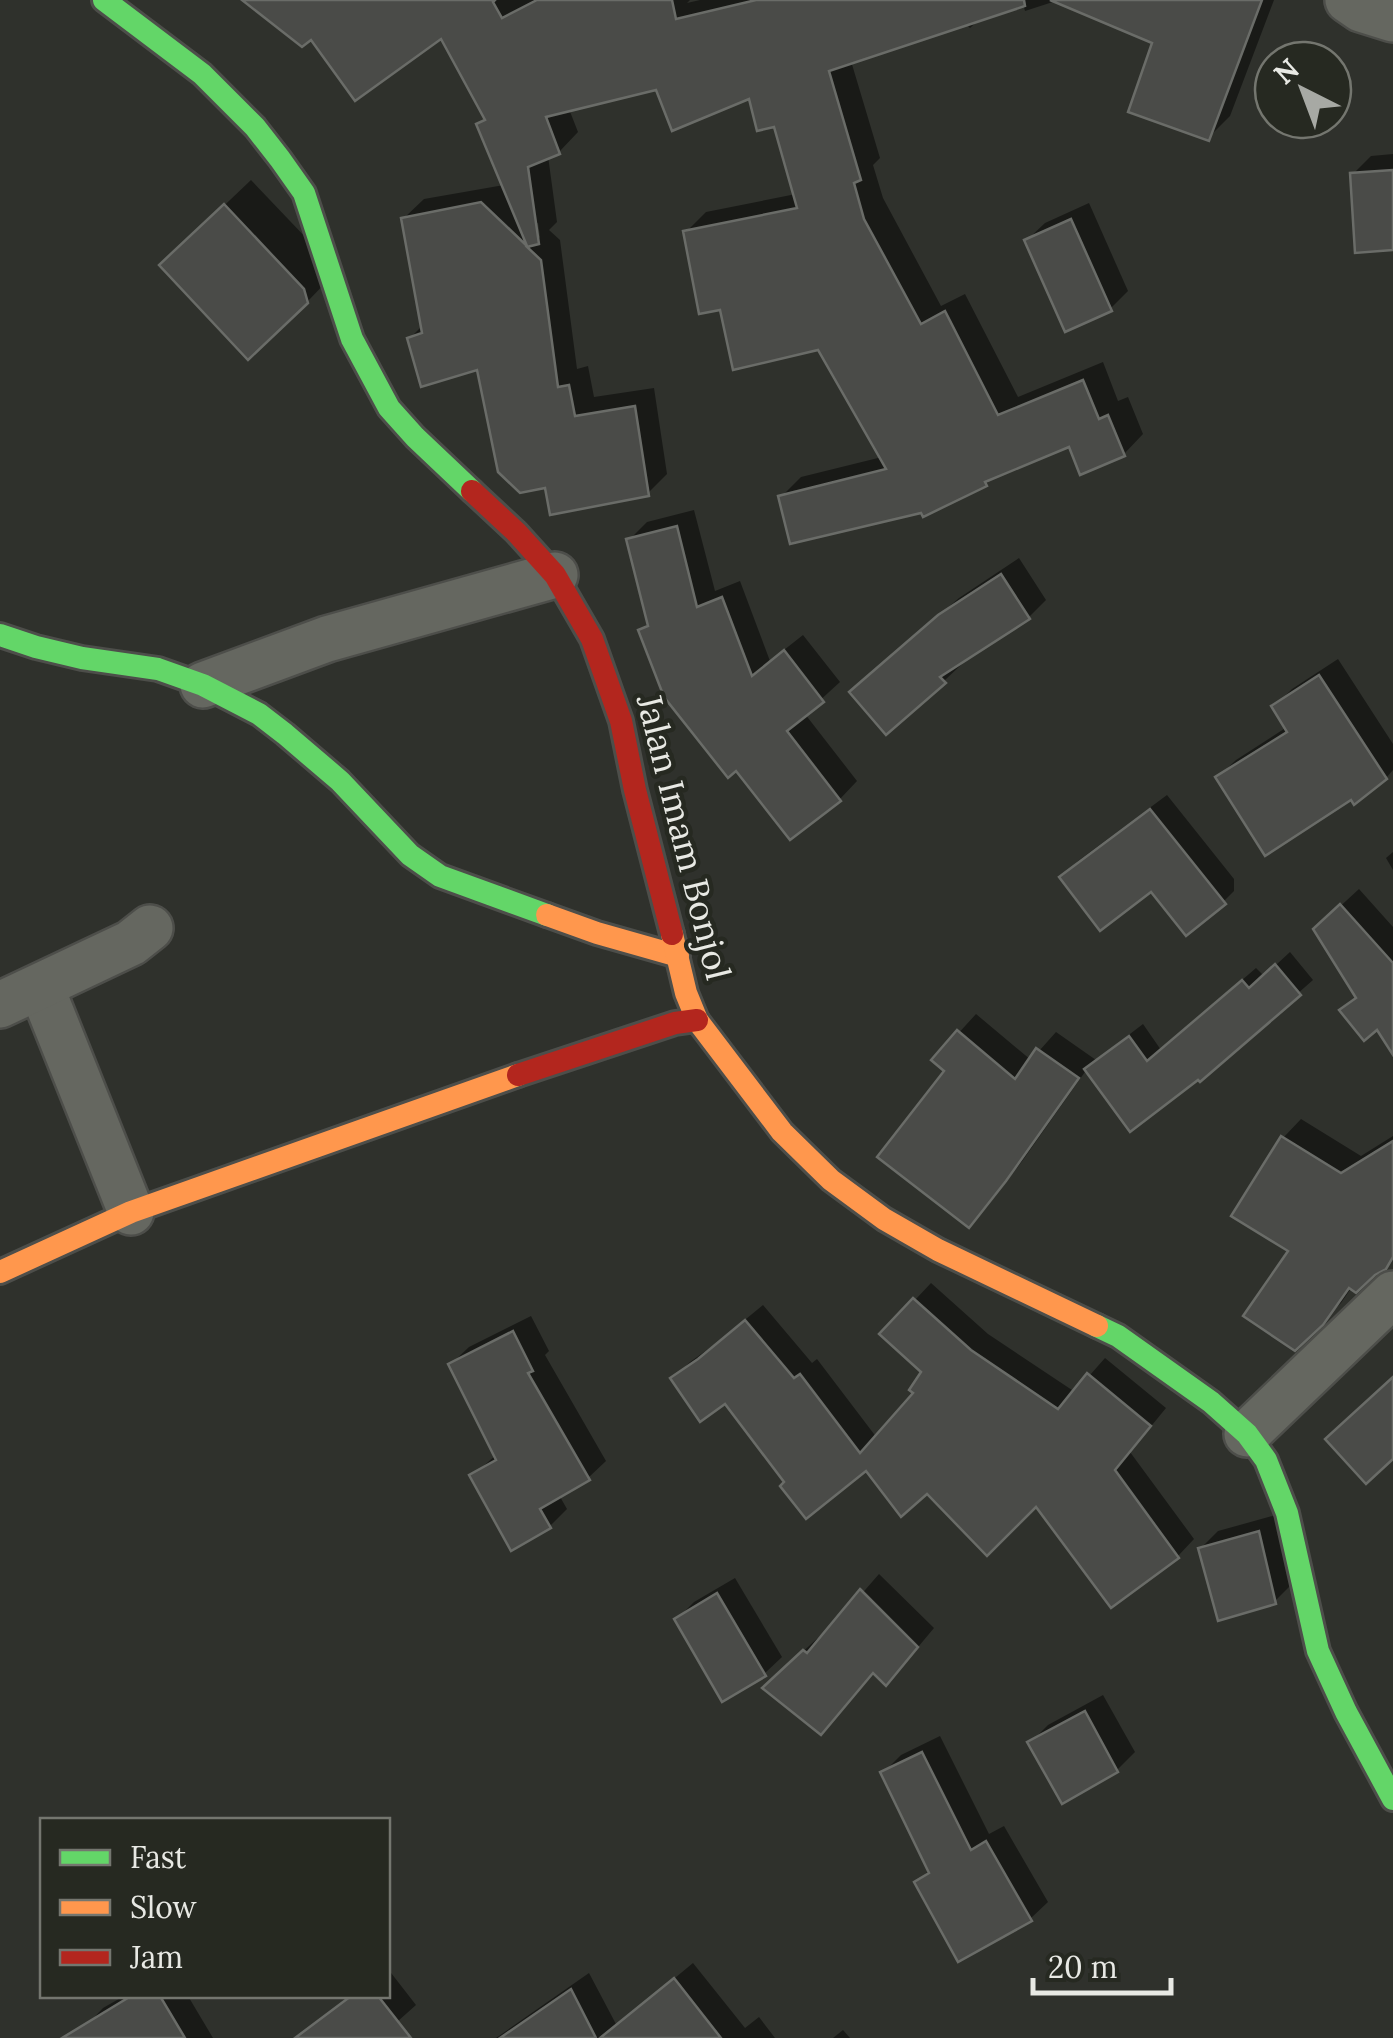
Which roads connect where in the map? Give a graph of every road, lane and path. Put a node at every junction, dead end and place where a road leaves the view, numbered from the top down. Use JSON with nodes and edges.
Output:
{"nodes":[{"id":1,"x":104,"y":0,"type":"edge"},
{"id":2,"x":1348,"y":0,"type":"edge"},
{"id":3,"x":1393,"y":20,"type":"edge"},
{"id":4,"x":555,"y":575,"type":"junction"},
{"id":5,"x":0,"y":635,"type":"edge"},
{"id":6,"x":203,"y":685,"type":"junction"},
{"id":7,"x":150,"y":928,"type":"dead end"},
{"id":8,"x":678,"y":956,"type":"junction"},
{"id":9,"x":20,"y":996,"type":"edge"},
{"id":10,"x":697,"y":1020,"type":"junction"},
{"id":11,"x":131,"y":1212,"type":"junction"},
{"id":12,"x":0,"y":1272,"type":"edge"},
{"id":13,"x":1393,"y":1294,"type":"edge"},
{"id":14,"x":1247,"y":1434,"type":"junction"},
{"id":15,"x":1393,"y":1799,"type":"edge"}],
"edges":[{"from":1,"to":4,"type":"main road","name":"Jalan Imam Bonjol"},
{"from":2,"to":3,"type":"street"},
{"from":4,"to":6,"type":"street"},
{"from":4,"to":8,"type":"main road","name":"Jalan Imam Bonjol"},
{"from":5,"to":6,"type":"main road"},
{"from":6,"to":8,"type":"main road"},
{"from":7,"to":9,"type":"street"},
{"from":8,"to":10,"type":"main road","name":"Jalan Imam Bonjol"},
{"from":9,"to":11,"type":"street"},
{"from":10,"to":11,"type":"main road"},
{"from":10,"to":14,"type":"main road","name":"Jalan Imam Bonjol"},
{"from":11,"to":12,"type":"main road"},
{"from":13,"to":14,"type":"street"},
{"from":14,"to":15,"type":"main road","name":"Jalan Imam Bonjol"}]}
